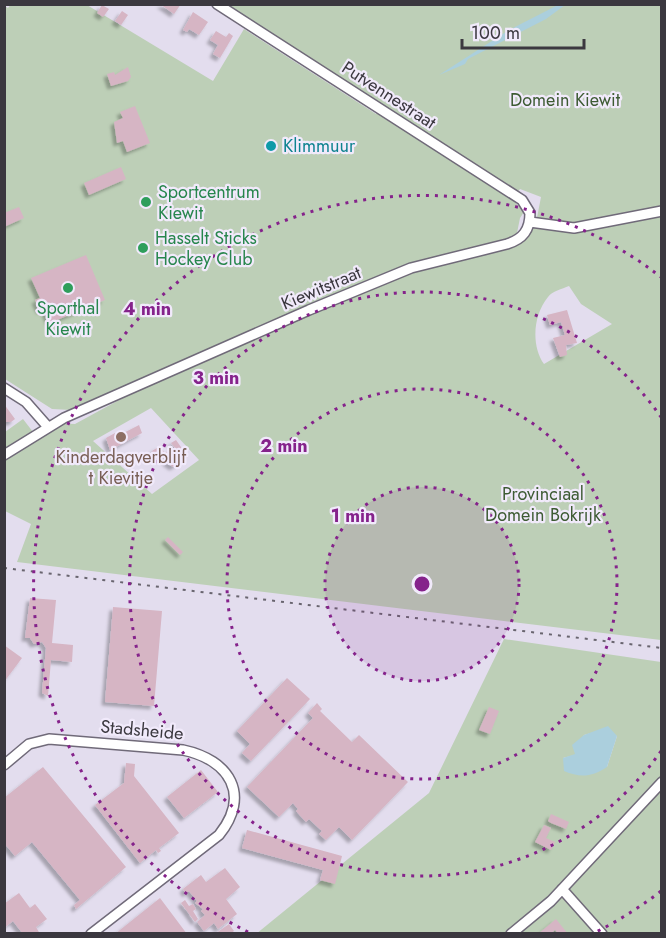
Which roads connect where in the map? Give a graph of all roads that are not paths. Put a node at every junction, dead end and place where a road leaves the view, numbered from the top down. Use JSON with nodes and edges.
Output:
{"nodes":[{"id":1,"x":217,"y":4,"type":"edge"},
{"id":2,"x":662,"y":211,"type":"edge"},
{"id":3,"x":530,"y":222,"type":"junction"},
{"id":4,"x":4,"y":388,"type":"edge"},
{"id":5,"x":48,"y":428,"type":"junction"},
{"id":6,"x":4,"y":455,"type":"edge"},
{"id":7,"x":4,"y":765,"type":"edge"},
{"id":8,"x":662,"y":782,"type":"edge"},
{"id":9,"x":562,"y":890,"type":"junction"},
{"id":10,"x":91,"y":933,"type":"edge"},
{"id":11,"x":511,"y":933,"type":"edge"},
{"id":12,"x":602,"y":933,"type":"edge"}],
"edges":[{"from":1,"to":3,"type":"street","name":"Putvennestraat"},
{"from":2,"to":3,"type":"street"},
{"from":3,"to":5,"type":"street","name":"Kiewitstraat"},
{"from":4,"to":5,"type":"street"},
{"from":5,"to":6,"type":"street","name":"Kiewitstraat"},
{"from":7,"to":10,"type":"street","name":"Stadsheide"},
{"from":8,"to":9,"type":"street"},
{"from":9,"to":11,"type":"street"},
{"from":9,"to":12,"type":"street"}]}
